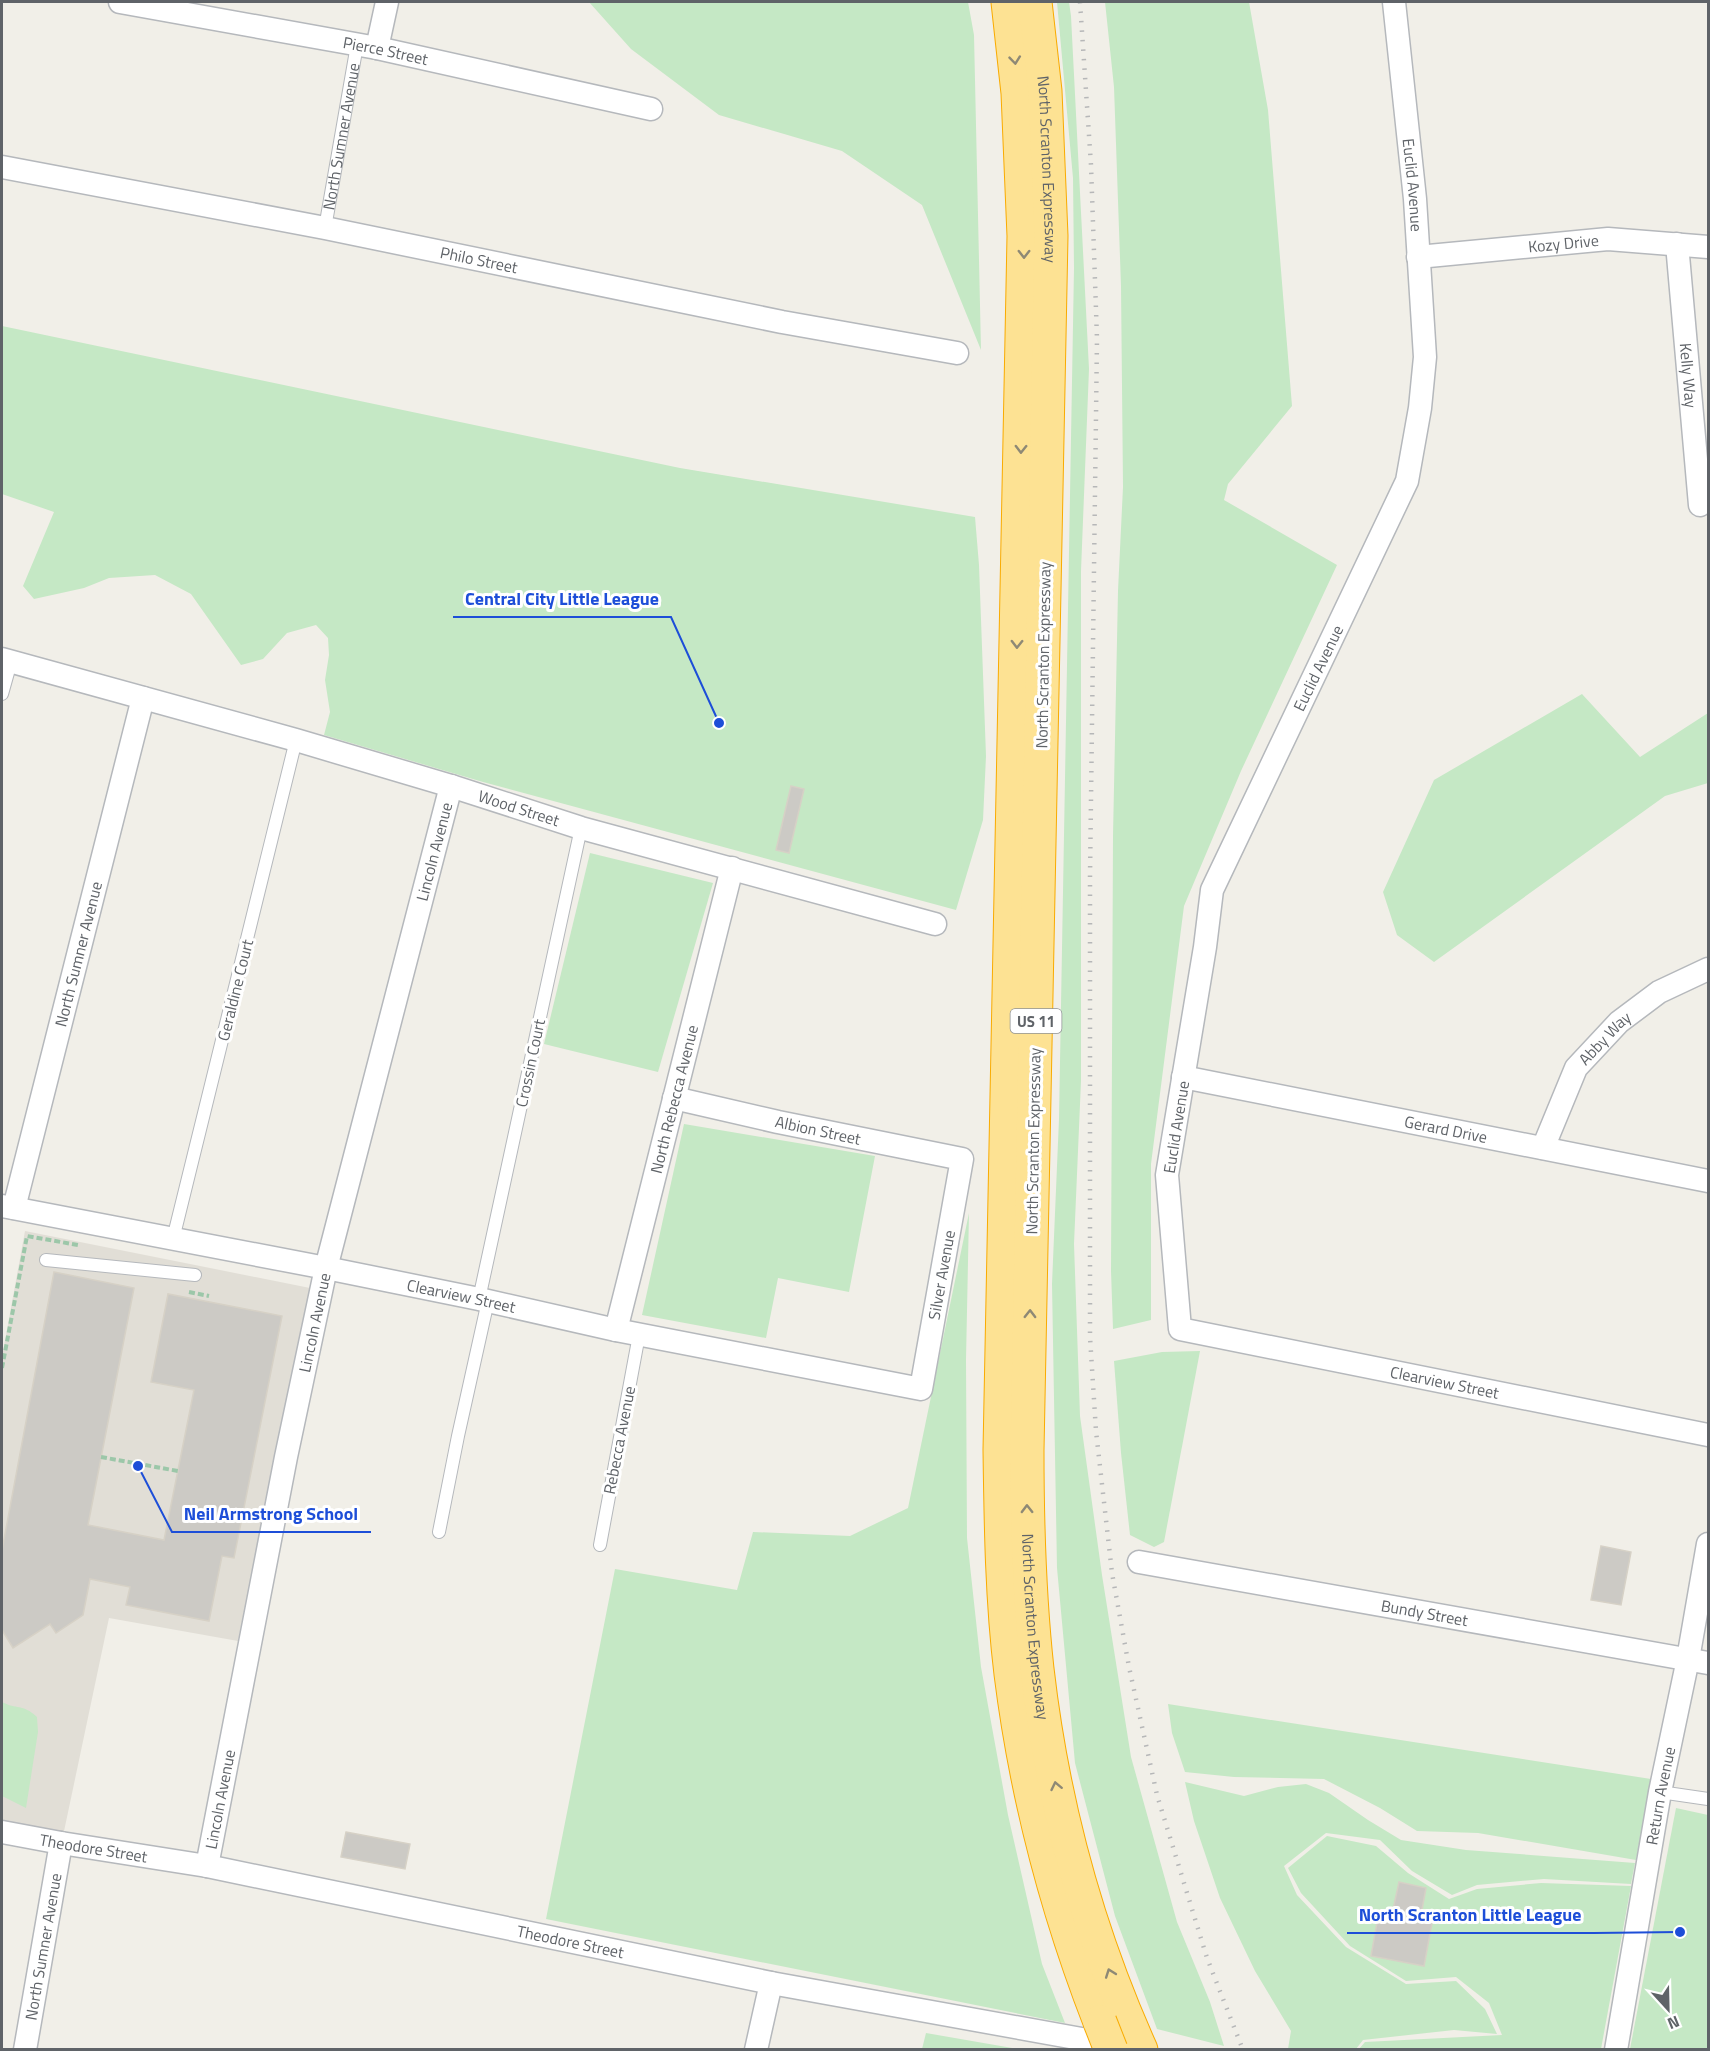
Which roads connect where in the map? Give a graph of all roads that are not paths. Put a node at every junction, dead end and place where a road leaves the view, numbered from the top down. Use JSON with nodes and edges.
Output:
{"nodes":[{"id":1,"x":120,"y":2,"type":"edge"},
{"id":2,"x":387,"y":2,"type":"edge"},
{"id":3,"x":1008,"y":2,"type":"edge"},
{"id":4,"x":1035,"y":2,"type":"edge"},
{"id":5,"x":1394,"y":2,"type":"edge"},
{"id":6,"x":367,"y":47,"type":"junction"},
{"id":7,"x":651,"y":109,"type":"dead end"},
{"id":8,"x":2,"y":166,"type":"edge"},
{"id":9,"x":325,"y":228,"type":"junction"},
{"id":10,"x":1677,"y":244,"type":"junction"},
{"id":11,"x":1708,"y":247,"type":"edge"},
{"id":12,"x":1418,"y":257,"type":"junction"},
{"id":13,"x":957,"y":353,"type":"dead end"},
{"id":14,"x":1700,"y":505,"type":"dead end"},
{"id":15,"x":6,"y":661,"type":"edge"},
{"id":16,"x":2,"y":694,"type":"edge"},
{"id":17,"x":143,"y":698,"type":"junction"},
{"id":18,"x":296,"y":740,"type":"junction"},
{"id":19,"x":451,"y":786,"type":"junction"},
{"id":20,"x":581,"y":828,"type":"junction"},
{"id":21,"x":732,"y":868,"type":"junction"},
{"id":22,"x":935,"y":924,"type":"dead end"},
{"id":23,"x":1708,"y":969,"type":"edge"},
{"id":24,"x":1183,"y":1077,"type":"junction"},
{"id":25,"x":674,"y":1098,"type":"junction"},
{"id":26,"x":1543,"y":1148,"type":"junction"},
{"id":27,"x":962,"y":1160,"type":"joint"},
{"id":28,"x":1708,"y":1181,"type":"edge"},
{"id":29,"x":8,"y":1207,"type":"edge"},
{"id":30,"x":173,"y":1239,"type":"junction"},
{"id":31,"x":46,"y":1260,"type":"dead end"},
{"id":32,"x":327,"y":1268,"type":"junction"},
{"id":33,"x":195,"y":1275,"type":"dead end"},
{"id":34,"x":484,"y":1300,"type":"junction"},
{"id":35,"x":1180,"y":1329,"type":"joint"},
{"id":36,"x":616,"y":1330,"type":"junction"},
{"id":37,"x":639,"y":1335,"type":"junction"},
{"id":38,"x":921,"y":1389,"type":"joint"},
{"id":39,"x":1708,"y":1436,"type":"edge"},
{"id":40,"x":439,"y":1532,"type":"dead end"},
{"id":41,"x":1708,"y":1544,"type":"edge"},
{"id":42,"x":600,"y":1545,"type":"dead end"},
{"id":43,"x":1139,"y":1562,"type":"dead end"},
{"id":44,"x":1698,"y":1661,"type":"edge"},
{"id":45,"x":1660,"y":1792,"type":"junction"},
{"id":46,"x":1708,"y":1799,"type":"edge"},
{"id":47,"x":2,"y":1832,"type":"edge"},
{"id":48,"x":61,"y":1843,"type":"junction"},
{"id":49,"x":207,"y":1866,"type":"junction"},
{"id":50,"x":771,"y":1983,"type":"junction"},
{"id":51,"x":1125,"y":2040,"type":"edge"},
{"id":52,"x":25,"y":2049,"type":"edge"},
{"id":53,"x":756,"y":2049,"type":"edge"},
{"id":54,"x":1616,"y":2049,"type":"edge"}],
"edges":[{"from":1,"to":6,"type":"street","name":"Pierce Street"},
{"from":2,"to":6,"type":"street","name":"North Sumner Avenue"},
{"from":3,"to":51,"type":"highway","name":"North Scranton Expressway","number":"US 11","one_way":true},
{"from":51,"to":4,"type":"highway","name":"North Scranton Expressway","number":"US 11","one_way":true},
{"from":5,"to":12,"type":"street","name":"Euclid Avenue"},
{"from":6,"to":7,"type":"street","name":"Pierce Street"},
{"from":6,"to":9,"type":"lane","name":"North Sumner Avenue"},
{"from":8,"to":9,"type":"street","name":"Philo Street"},
{"from":9,"to":13,"type":"street","name":"Philo Street"},
{"from":10,"to":11,"type":"street","name":"Kozy Drive"},
{"from":10,"to":12,"type":"street","name":"Kozy Drive"},
{"from":10,"to":14,"type":"street","name":"Kelly Way"},
{"from":12,"to":24,"type":"street","name":"Euclid Avenue"},
{"from":15,"to":16,"type":"lane"},
{"from":15,"to":17,"type":"street","name":"Wood Street"},
{"from":17,"to":18,"type":"street","name":"Wood Street"},
{"from":17,"to":29,"type":"street","name":"North Sumner Avenue"},
{"from":18,"to":19,"type":"street","name":"Wood Street"},
{"from":18,"to":30,"type":"lane","name":"Geraldine Court"},
{"from":19,"to":20,"type":"street","name":"Wood Street"},
{"from":19,"to":32,"type":"street","name":"Lincoln Avenue"},
{"from":20,"to":21,"type":"street","name":"Wood Street"},
{"from":20,"to":34,"type":"lane","name":"Crossin Court"},
{"from":21,"to":22,"type":"street","name":"Wood Street"},
{"from":21,"to":25,"type":"street","name":"North Rebecca Avenue"},
{"from":23,"to":26,"type":"street","name":"Abby Way"},
{"from":24,"to":26,"type":"street","name":"Gerard Drive"},
{"from":24,"to":35,"type":"street","name":"Euclid Avenue"},
{"from":25,"to":27,"type":"street","name":"Albion Street"},
{"from":25,"to":36,"type":"street","name":"North Rebecca Avenue"},
{"from":26,"to":28,"type":"street","name":"Gerard Drive"},
{"from":27,"to":38,"type":"street","name":"Silver Avenue"},
{"from":29,"to":30,"type":"street","name":"Clearview Street"},
{"from":30,"to":32,"type":"street","name":"Clearview Street"},
{"from":31,"to":33,"type":"lane"},
{"from":32,"to":34,"type":"street","name":"Clearview Street"},
{"from":32,"to":49,"type":"street","name":"Lincoln Avenue"},
{"from":34,"to":36,"type":"street","name":"Clearview Street"},
{"from":34,"to":40,"type":"lane","name":"Crossin Court"},
{"from":35,"to":39,"type":"street","name":"Clearview Street"},
{"from":36,"to":37,"type":"street","name":"Clearview Street"},
{"from":37,"to":38,"type":"street","name":"Clearview Street"},
{"from":37,"to":42,"type":"lane","name":"Rebecca Avenue"},
{"from":41,"to":44,"type":"street","name":"Return Avenue"},
{"from":43,"to":44,"type":"street","name":"Bundy Street"},
{"from":44,"to":45,"type":"street","name":"Return Avenue"},
{"from":45,"to":46,"type":"lane"},
{"from":45,"to":54,"type":"street","name":"Return Avenue"},
{"from":47,"to":48,"type":"street","name":"Theodore Street"},
{"from":48,"to":49,"type":"street","name":"Theodore Street"},
{"from":48,"to":52,"type":"street","name":"North Sumner Avenue"},
{"from":49,"to":50,"type":"street","name":"Theodore Street"},
{"from":50,"to":51,"type":"street","name":"Theodore Street"},
{"from":50,"to":53,"type":"street"}]}
